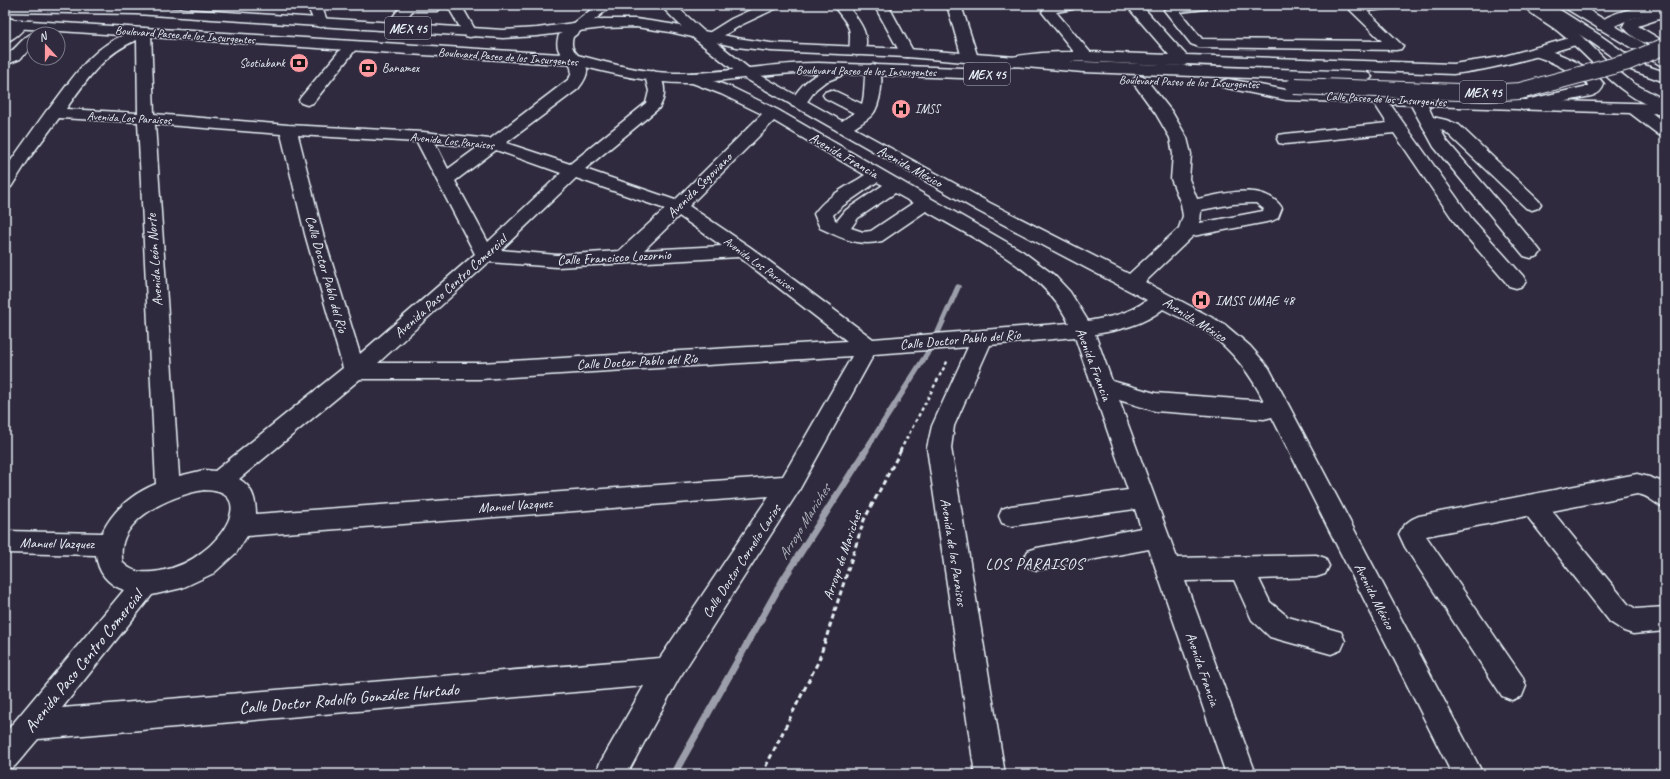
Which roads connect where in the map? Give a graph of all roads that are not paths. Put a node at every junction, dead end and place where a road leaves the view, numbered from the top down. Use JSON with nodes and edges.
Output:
{"nodes":[{"id":1,"x":50,"y":5,"type":"edge"},
{"id":2,"x":314,"y":5,"type":"edge"},
{"id":3,"x":454,"y":5,"type":"edge"},
{"id":4,"x":606,"y":5,"type":"edge"},
{"id":5,"x":666,"y":5,"type":"edge"},
{"id":6,"x":772,"y":5,"type":"edge"},
{"id":7,"x":840,"y":5,"type":"edge"},
{"id":8,"x":881,"y":5,"type":"edge"},
{"id":9,"x":954,"y":5,"type":"edge"},
{"id":10,"x":1133,"y":5,"type":"edge"},
{"id":11,"x":1209,"y":5,"type":"edge"},
{"id":12,"x":1389,"y":5,"type":"edge"},
{"id":13,"x":1530,"y":5,"type":"edge"},
{"id":14,"x":1542,"y":5,"type":"edge"},
{"id":15,"x":1559,"y":5,"type":"edge"},
{"id":16,"x":1570,"y":5,"type":"edge"},
{"id":17,"x":1068,"y":6,"type":"dead end"},
{"id":18,"x":1665,"y":6,"type":"edge"},
{"id":19,"x":104,"y":7,"type":"edge"},
{"id":20,"x":1353,"y":7,"type":"edge"},
{"id":21,"x":5,"y":8,"type":"edge"},
{"id":22,"x":137,"y":8,"type":"edge"},
{"id":23,"x":432,"y":8,"type":"dead end"},
{"id":24,"x":83,"y":9,"type":"junction"},
{"id":25,"x":1665,"y":13,"type":"edge"},
{"id":26,"x":239,"y":17,"type":"junction"},
{"id":27,"x":1177,"y":18,"type":"junction"},
{"id":28,"x":321,"y":22,"type":"junction"},
{"id":29,"x":11,"y":23,"type":"edge"},
{"id":30,"x":1150,"y":24,"type":"junction"},
{"id":31,"x":26,"y":26,"type":"edge"},
{"id":32,"x":577,"y":26,"type":"junction"},
{"id":33,"x":1602,"y":26,"type":"junction"},
{"id":34,"x":392,"y":27,"type":"junction"},
{"id":35,"x":66,"y":30,"type":"edge"},
{"id":36,"x":144,"y":32,"type":"junction"},
{"id":37,"x":1665,"y":32,"type":"edge"},
{"id":38,"x":470,"y":33,"type":"junction"},
{"id":39,"x":696,"y":33,"type":"junction"},
{"id":40,"x":712,"y":37,"type":"junction"},
{"id":41,"x":5,"y":38,"type":"edge"},
{"id":42,"x":1577,"y":40,"type":"junction"},
{"id":43,"x":26,"y":45,"type":"edge"},
{"id":44,"x":1287,"y":45,"type":"junction"},
{"id":45,"x":351,"y":46,"type":"junction"},
{"id":46,"x":1665,"y":46,"type":"edge"},
{"id":47,"x":857,"y":51,"type":"junction"},
{"id":48,"x":1536,"y":52,"type":"junction"},
{"id":49,"x":907,"y":53,"type":"junction"},
{"id":50,"x":132,"y":56,"type":"junction"},
{"id":51,"x":1086,"y":57,"type":"junction"},
{"id":52,"x":970,"y":58,"type":"junction"},
{"id":53,"x":5,"y":60,"type":"edge"},
{"id":54,"x":577,"y":60,"type":"junction"},
{"id":55,"x":1183,"y":61,"type":"junction"},
{"id":56,"x":1009,"y":62,"type":"junction"},
{"id":57,"x":1270,"y":62,"type":"junction"},
{"id":58,"x":1665,"y":62,"type":"edge"},
{"id":59,"x":1305,"y":63,"type":"junction"},
{"id":60,"x":90,"y":66,"type":"junction"},
{"id":61,"x":845,"y":68,"type":"junction"},
{"id":62,"x":873,"y":69,"type":"junction"},
{"id":63,"x":1665,"y":72,"type":"edge"},
{"id":64,"x":746,"y":73,"type":"junction"},
{"id":65,"x":653,"y":76,"type":"junction"},
{"id":66,"x":1333,"y":76,"type":"junction"},
{"id":67,"x":1665,"y":77,"type":"edge"},
{"id":68,"x":692,"y":78,"type":"junction"},
{"id":69,"x":1140,"y":81,"type":"junction"},
{"id":70,"x":1228,"y":84,"type":"junction"},
{"id":71,"x":830,"y":95,"type":"dead end"},
{"id":72,"x":1378,"y":98,"type":"junction"},
{"id":73,"x":307,"y":100,"type":"dead end"},
{"id":74,"x":1417,"y":100,"type":"junction"},
{"id":75,"x":798,"y":104,"type":"junction"},
{"id":76,"x":1523,"y":105,"type":"junction"},
{"id":77,"x":1665,"y":106,"type":"edge"},
{"id":78,"x":1635,"y":109,"type":"junction"},
{"id":79,"x":1665,"y":110,"type":"edge"},
{"id":80,"x":866,"y":112,"type":"junction"},
{"id":81,"x":53,"y":113,"type":"junction"},
{"id":82,"x":772,"y":113,"type":"junction"},
{"id":83,"x":146,"y":118,"type":"junction"},
{"id":84,"x":1426,"y":121,"type":"junction"},
{"id":85,"x":1399,"y":127,"type":"junction"},
{"id":86,"x":842,"y":128,"type":"junction"},
{"id":87,"x":288,"y":130,"type":"junction"},
{"id":88,"x":1665,"y":131,"type":"edge"},
{"id":89,"x":423,"y":137,"type":"junction"},
{"id":90,"x":1285,"y":139,"type":"dead end"},
{"id":91,"x":494,"y":144,"type":"junction"},
{"id":92,"x":574,"y":170,"type":"junction"},
{"id":93,"x":877,"y":174,"type":"junction"},
{"id":94,"x":446,"y":179,"type":"junction"},
{"id":95,"x":5,"y":183,"type":"edge"},
{"id":96,"x":895,"y":185,"type":"junction"},
{"id":97,"x":926,"y":203,"type":"junction"},
{"id":98,"x":1532,"y":204,"type":"dead end"},
{"id":99,"x":1191,"y":206,"type":"junction"},
{"id":100,"x":678,"y":207,"type":"junction"},
{"id":101,"x":840,"y":230,"type":"junction"},
{"id":102,"x":1187,"y":231,"type":"junction"},
{"id":103,"x":743,"y":251,"type":"junction"},
{"id":104,"x":1531,"y":252,"type":"dead end"},
{"id":105,"x":485,"y":255,"type":"junction"},
{"id":106,"x":626,"y":256,"type":"junction"},
{"id":107,"x":1516,"y":281,"type":"dead end"},
{"id":108,"x":1131,"y":283,"type":"junction"},
{"id":109,"x":1162,"y":299,"type":"junction"},
{"id":110,"x":1083,"y":329,"type":"junction"},
{"id":111,"x":972,"y":340,"type":"junction"},
{"id":112,"x":868,"y":346,"type":"junction"},
{"id":113,"x":354,"y":372,"type":"junction"},
{"id":114,"x":1104,"y":387,"type":"junction"},
{"id":115,"x":1278,"y":407,"type":"junction"},
{"id":116,"x":219,"y":481,"type":"junction"},
{"id":117,"x":790,"y":485,"type":"junction"},
{"id":118,"x":168,"y":488,"type":"junction"},
{"id":119,"x":1143,"y":498,"type":"junction"},
{"id":120,"x":1665,"y":498,"type":"edge"},
{"id":121,"x":1534,"y":506,"type":"junction"},
{"id":122,"x":1011,"y":516,"type":"dead end"},
{"id":123,"x":240,"y":526,"type":"junction"},
{"id":124,"x":1157,"y":538,"type":"junction"},
{"id":125,"x":5,"y":542,"type":"edge"},
{"id":126,"x":110,"y":544,"type":"junction"},
{"id":127,"x":1037,"y":559,"type":"dead end"},
{"id":128,"x":1316,"y":566,"type":"dead end"},
{"id":129,"x":1242,"y":569,"type":"junction"},
{"id":130,"x":1168,"y":570,"type":"junction"},
{"id":131,"x":145,"y":584,"type":"junction"},
{"id":132,"x":1665,"y":619,"type":"edge"},
{"id":133,"x":1332,"y":641,"type":"dead end"},
{"id":134,"x":668,"y":671,"type":"junction"},
{"id":135,"x":1512,"y":686,"type":"dead end"},
{"id":136,"x":30,"y":725,"type":"junction"},
{"id":137,"x":5,"y":756,"type":"edge"},
{"id":138,"x":611,"y":774,"type":"edge"},
{"id":139,"x":990,"y":774,"type":"edge"},
{"id":140,"x":1240,"y":774,"type":"edge"},
{"id":141,"x":1468,"y":774,"type":"edge"}],
"edges":[{"from":1,"to":24,"type":"street","name":"Boulevard Paseo de los Insurgentes"},
{"from":2,"to":28,"type":"street"},
{"from":3,"to":38,"type":"street"},
{"from":4,"to":32,"type":"street"},
{"from":5,"to":39,"type":"street","name":"Avenida México"},
{"from":6,"to":40,"type":"street"},
{"from":7,"to":47,"type":"street"},
{"from":8,"to":49,"type":"street"},
{"from":9,"to":52,"type":"street"},
{"from":10,"to":30,"type":"street"},
{"from":11,"to":27,"type":"street"},
{"from":12,"to":20,"type":"street"},
{"from":13,"to":42,"type":"street"},
{"from":14,"to":67,"type":"street"},
{"from":15,"to":63,"type":"street"},
{"from":16,"to":33,"type":"street"},
{"from":17,"to":51,"type":"street"},
{"from":18,"to":33,"type":"street"},
{"from":19,"to":22,"type":"street","name":"Boulevard Paseo de los Insurgentes","number":"MEX 45"},
{"from":19,"to":24,"type":"street","name":"Boulevard Paseo de los Insurgentes","number":"MEX 45"},
{"from":19,"to":36,"type":"street"},
{"from":20,"to":44,"type":"street"},
{"from":21,"to":24,"type":"street","name":"Boulevard Paseo de los Insurgentes","number":"MEX 45"},
{"from":22,"to":26,"type":"street","name":"Boulevard Paseo de los Insurgentes","number":"MEX 45"},
{"from":23,"to":34,"type":"street"},
{"from":25,"to":46,"type":"street"},
{"from":26,"to":28,"type":"street","name":"Boulevard Paseo de los Insurgentes","number":"MEX 45"},
{"from":26,"to":36,"type":"street"},
{"from":27,"to":30,"type":"street"},
{"from":27,"to":44,"type":"street"},
{"from":28,"to":34,"type":"street","name":"Boulevard Paseo de los Insurgentes","number":"MEX 45"},
{"from":29,"to":31,"type":"street","name":"Boulevard Paseo de los Insurgentes","number":"MEX 45"},
{"from":29,"to":41,"type":"street"},
{"from":30,"to":55,"type":"street"},
{"from":32,"to":38,"type":"street","name":"Boulevard Paseo de los Insurgentes","number":"MEX 45"},
{"from":32,"to":39,"type":"street","name":"Boulevard Paseo de los Insurgentes","number":"MEX 45"},
{"from":32,"to":54,"type":"street"},
{"from":33,"to":58,"type":"street"},
{"from":34,"to":38,"type":"street","name":"Boulevard Paseo de los Insurgentes","number":"MEX 45"},
{"from":35,"to":36,"type":"street","name":"Boulevard Paseo de los Insurgentes","number":"MEX 45"},
{"from":36,"to":45,"type":"street","name":"Boulevard Paseo de los Insurgentes","number":"MEX 45"},
{"from":36,"to":50,"type":"street","name":"Avenida León Norte"},
{"from":36,"to":60,"type":"street"},
{"from":37,"to":66,"type":"street","name":"Boulevard Paseo de los Insurgentes","number":"MEX 45"},
{"from":39,"to":40,"type":"street","name":"Boulevard Paseo de los Insurgentes","number":"MEX 45"},
{"from":39,"to":64,"type":"street","name":"Avenida México"},
{"from":40,"to":47,"type":"street","name":"Boulevard Paseo de los Insurgentes","number":"MEX 45"},
{"from":42,"to":48,"type":"street"},
{"from":42,"to":77,"type":"street"},
{"from":43,"to":53,"type":"street"},
{"from":44,"to":59,"type":"street"},
{"from":45,"to":54,"type":"street","name":"Boulevard Paseo de los Insurgentes","number":"MEX 45"},
{"from":45,"to":73,"type":"street"},
{"from":46,"to":70,"type":"street","name":"Boulevard Paseo de los Insurgentes","number":"MEX 45","bridge":true},
{"from":47,"to":49,"type":"street","name":"Boulevard Paseo de los Insurgentes","number":"MEX 45"},
{"from":48,"to":59,"type":"street"},
{"from":48,"to":76,"type":"street"},
{"from":49,"to":52,"type":"street","name":"Boulevard Paseo de los Insurgentes","number":"MEX 45"},
{"from":50,"to":60,"type":"street"},
{"from":50,"to":83,"type":"street","name":"Avenida León Norte"},
{"from":51,"to":55,"type":"street"},
{"from":51,"to":56,"type":"street"},
{"from":52,"to":56,"type":"street","name":"Boulevard Paseo de los Insurgentes","number":"MEX 45"},
{"from":54,"to":65,"type":"street","name":"Boulevard Paseo de los Insurgentes","number":"MEX 45"},
{"from":54,"to":91,"type":"street"},
{"from":55,"to":57,"type":"street"},
{"from":56,"to":66,"type":"street","name":"Boulevard Paseo de los Insurgentes","number":"MEX 45"},
{"from":57,"to":59,"type":"street"},
{"from":57,"to":66,"type":"street"},
{"from":60,"to":81,"type":"street"},
{"from":61,"to":62,"type":"street","name":"Boulevard Paseo de los Insurgentes","number":"MEX 45"},
{"from":61,"to":64,"type":"street","name":"Boulevard Paseo de los Insurgentes","number":"MEX 45"},
{"from":61,"to":75,"type":"street"},
{"from":62,"to":69,"type":"street","name":"Boulevard Paseo de los Insurgentes","number":"MEX 45"},
{"from":62,"to":80,"type":"street"},
{"from":64,"to":68,"type":"street","name":"Boulevard Paseo de los Insurgentes","number":"MEX 45"},
{"from":64,"to":75,"type":"street","name":"Avenida México"},
{"from":65,"to":68,"type":"street","name":"Boulevard Paseo de los Insurgentes","number":"MEX 45"},
{"from":65,"to":92,"type":"street","name":"Avenida Paso Centro Comercial"},
{"from":68,"to":82,"type":"street","name":"Avenida Francia"},
{"from":69,"to":70,"type":"street","name":"Boulevard Paseo de los Insurgentes","number":"MEX 45"},
{"from":69,"to":99,"type":"street"},
{"from":70,"to":72,"type":"street","name":"Calle Paseo de los Insurgentes"},
{"from":71,"to":80,"type":"street"},
{"from":72,"to":74,"type":"street","name":"Calle Paseo de los Insurgentes"},
{"from":72,"to":85,"type":"street"},
{"from":74,"to":76,"type":"street","name":"Calle Paseo de los Insurgentes"},
{"from":74,"to":84,"type":"street"},
{"from":75,"to":86,"type":"street","name":"Avenida México"},
{"from":76,"to":78,"type":"street","name":"Calle Paseo de los Insurgentes"},
{"from":78,"to":79,"type":"street","name":"Calle Paseo de los Insurgentes"},
{"from":78,"to":88,"type":"street"},
{"from":80,"to":86,"type":"street"},
{"from":81,"to":83,"type":"street","name":"Avenida Los Paraisos"},
{"from":81,"to":95,"type":"street"},
{"from":82,"to":93,"type":"street","name":"Avenida Francia"},
{"from":82,"to":100,"type":"street","name":"Avenida Segoviano"},
{"from":83,"to":87,"type":"street","name":"Avenida Los Paraisos"},
{"from":83,"to":118,"type":"street","name":"Avenida León Norte"},
{"from":84,"to":98,"type":"street"},
{"from":84,"to":104,"type":"street"},
{"from":85,"to":90,"type":"street"},
{"from":85,"to":107,"type":"street"},
{"from":86,"to":108,"type":"street","name":"Avenida México"},
{"from":87,"to":89,"type":"street","name":"Avenida Los Paraisos"},
{"from":87,"to":113,"type":"street","name":"Calle Doctor Pablo del Río"},
{"from":89,"to":91,"type":"street","name":"Avenida Los Paraisos"},
{"from":89,"to":94,"type":"street"},
{"from":91,"to":92,"type":"street","name":"Avenida Los Paraisos"},
{"from":91,"to":94,"type":"street"},
{"from":92,"to":100,"type":"street","name":"Avenida Los Paraisos"},
{"from":92,"to":105,"type":"street","name":"Avenida Paso Centro Comercial"},
{"from":93,"to":96,"type":"street","name":"Avenida Francia"},
{"from":93,"to":101,"type":"street"},
{"from":94,"to":105,"type":"street"},
{"from":96,"to":97,"type":"street","name":"Avenida Francia"},
{"from":96,"to":101,"type":"street"},
{"from":97,"to":101,"type":"street"},
{"from":97,"to":110,"type":"street","name":"Avenida Francia"},
{"from":99,"to":102,"type":"street"},
{"from":99,"to":102,"type":"street"},
{"from":100,"to":103,"type":"street","name":"Avenida Los Paraisos"},
{"from":100,"to":106,"type":"street","name":"Avenida Segoviano"},
{"from":102,"to":108,"type":"street"},
{"from":103,"to":106,"type":"street","name":"Calle Francisco Lozornio"},
{"from":103,"to":112,"type":"street","name":"Avenida Los Paraisos"},
{"from":105,"to":106,"type":"street","name":"Calle Francisco Lozornio"},
{"from":105,"to":113,"type":"street","name":"Avenida Paso Centro Comercial"},
{"from":108,"to":109,"type":"street","name":"Avenida México"},
{"from":109,"to":110,"type":"street","name":"Calle Doctor Pablo del Río"},
{"from":109,"to":115,"type":"street","name":"Avenida México"},
{"from":110,"to":111,"type":"street","name":"Calle Doctor Pablo del Río"},
{"from":110,"to":114,"type":"street","name":"Avenida Francia"},
{"from":111,"to":112,"type":"street","name":"Calle Doctor Pablo del Río"},
{"from":111,"to":139,"type":"street","name":"Avenida de los Paraisos"},
{"from":112,"to":113,"type":"street","name":"Calle Doctor Pablo del Río"},
{"from":112,"to":117,"type":"street","name":"Calle Doctor Cornelio Larios"},
{"from":113,"to":116,"type":"street","name":"Avenida Paso Centro Comercial"},
{"from":114,"to":115,"type":"street"},
{"from":114,"to":119,"type":"street","name":"Avenida Francia"},
{"from":115,"to":141,"type":"street","name":"Avenida México"},
{"from":116,"to":118,"type":"street"},
{"from":116,"to":123,"type":"street"},
{"from":117,"to":123,"type":"street","name":"Manuel Vazquez"},
{"from":117,"to":134,"type":"street","name":"Calle Doctor Cornelio Larios"},
{"from":118,"to":126,"type":"street"},
{"from":119,"to":122,"type":"street"},
{"from":119,"to":124,"type":"street","name":"Avenida Francia"},
{"from":120,"to":121,"type":"street"},
{"from":121,"to":132,"type":"street"},
{"from":121,"to":135,"type":"street"},
{"from":123,"to":131,"type":"street"},
{"from":124,"to":127,"type":"street"},
{"from":124,"to":130,"type":"street","name":"Avenida Francia"},
{"from":125,"to":126,"type":"street","name":"Manuel Vazquez"},
{"from":126,"to":131,"type":"street"},
{"from":128,"to":129,"type":"street"},
{"from":129,"to":130,"type":"street"},
{"from":129,"to":133,"type":"street"},
{"from":130,"to":140,"type":"street","name":"Avenida Francia"},
{"from":131,"to":136,"type":"street","name":"Avenida Paso Centro Comercial"},
{"from":134,"to":136,"type":"street","name":"Calle Doctor Rodolfo González Hurtado"},
{"from":134,"to":138,"type":"street","name":"Calle Doctor Cornelio Larios"},
{"from":136,"to":137,"type":"street","name":"Avenida Paso Centro Comercial"}]}
